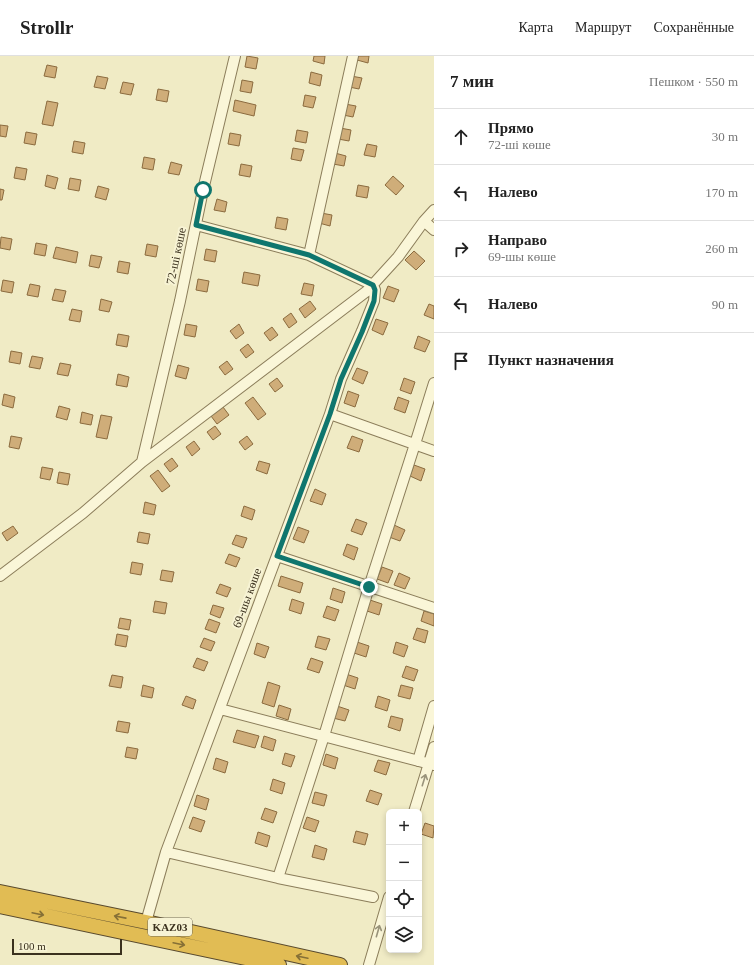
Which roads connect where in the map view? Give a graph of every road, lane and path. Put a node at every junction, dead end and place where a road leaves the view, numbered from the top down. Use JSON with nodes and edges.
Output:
{"nodes":[{"id":1,"x":234,"y":56,"type":"edge"},
{"id":2,"x":353,"y":56,"type":"edge"},
{"id":3,"x":434,"y":210,"type":"edge"},
{"id":4,"x":424,"y":221,"type":"junction"},
{"id":5,"x":196,"y":225,"type":"junction"},
{"id":6,"x":434,"y":230,"type":"edge"},
{"id":7,"x":309,"y":255,"type":"junction"},
{"id":8,"x":373,"y":285,"type":"junction"},
{"id":9,"x":434,"y":383,"type":"edge"},
{"id":10,"x":330,"y":414,"type":"junction"},
{"id":11,"x":415,"y":444,"type":"junction"},
{"id":12,"x":434,"y":451,"type":"edge"},
{"id":13,"x":142,"y":462,"type":"junction"},
{"id":14,"x":277,"y":556,"type":"junction"},
{"id":15,"x":0,"y":576,"type":"edge"},
{"id":16,"x":369,"y":587,"type":"junction"},
{"id":17,"x":434,"y":608,"type":"edge"},
{"id":18,"x":434,"y":706,"type":"edge"},
{"id":19,"x":220,"y":709,"type":"junction"},
{"id":20,"x":324,"y":736,"type":"junction"},
{"id":21,"x":434,"y":747,"type":"edge"},
{"id":22,"x":418,"y":761,"type":"junction"},
{"id":23,"x":431,"y":765,"type":"edge"},
{"id":24,"x":415,"y":809,"type":"edge"},
{"id":25,"x":166,"y":852,"type":"junction"},
{"id":26,"x":278,"y":878,"type":"junction"},
{"id":27,"x":0,"y":892,"type":"edge"},
{"id":28,"x":373,"y":897,"type":"dead end"},
{"id":29,"x":0,"y":906,"type":"edge"},
{"id":30,"x":386,"y":907,"type":"edge"},
{"id":31,"x":146,"y":922,"type":"junction"},
{"id":32,"x":279,"y":965,"type":"edge"},
{"id":33,"x":340,"y":965,"type":"edge"},
{"id":34,"x":369,"y":965,"type":"edge"}],
"edges":[{"from":1,"to":5,"type":"street","name":"72-ші көше"},
{"from":2,"to":7,"type":"street"},
{"from":3,"to":4,"type":"street"},
{"from":4,"to":6,"type":"street"},
{"from":4,"to":8,"type":"street"},
{"from":5,"to":7,"type":"street"},
{"from":5,"to":13,"type":"street","name":"72-ші көше"},
{"from":7,"to":8,"type":"street"},
{"from":8,"to":10,"type":"street","name":"69-шы көше"},
{"from":8,"to":13,"type":"street"},
{"from":9,"to":11,"type":"street"},
{"from":10,"to":11,"type":"street"},
{"from":10,"to":14,"type":"street","name":"69-шы көше"},
{"from":11,"to":12,"type":"street"},
{"from":11,"to":16,"type":"street"},
{"from":13,"to":15,"type":"street"},
{"from":14,"to":16,"type":"street"},
{"from":14,"to":19,"type":"street","name":"69-шы көше"},
{"from":16,"to":17,"type":"street"},
{"from":16,"to":20,"type":"street"},
{"from":18,"to":22,"type":"street"},
{"from":19,"to":20,"type":"street"},
{"from":19,"to":25,"type":"street","name":"69-шы көше"},
{"from":20,"to":22,"type":"street"},
{"from":20,"to":26,"type":"street"},
{"from":21,"to":23,"type":"street"},
{"from":22,"to":23,"type":"street"},
{"from":24,"to":23,"type":"street","one_way":true},
{"from":25,"to":26,"type":"street"},
{"from":25,"to":31,"type":"street","name":"69-шы көше"},
{"from":26,"to":28,"type":"street"},
{"from":31,"to":27,"type":"highway","number":"KАZ03","one_way":true},
{"from":29,"to":32,"type":"highway","number":"KАZ03","one_way":true},
{"from":34,"to":30,"type":"street","one_way":true},
{"from":33,"to":31,"type":"highway","number":"KАZ03","one_way":true}]}
